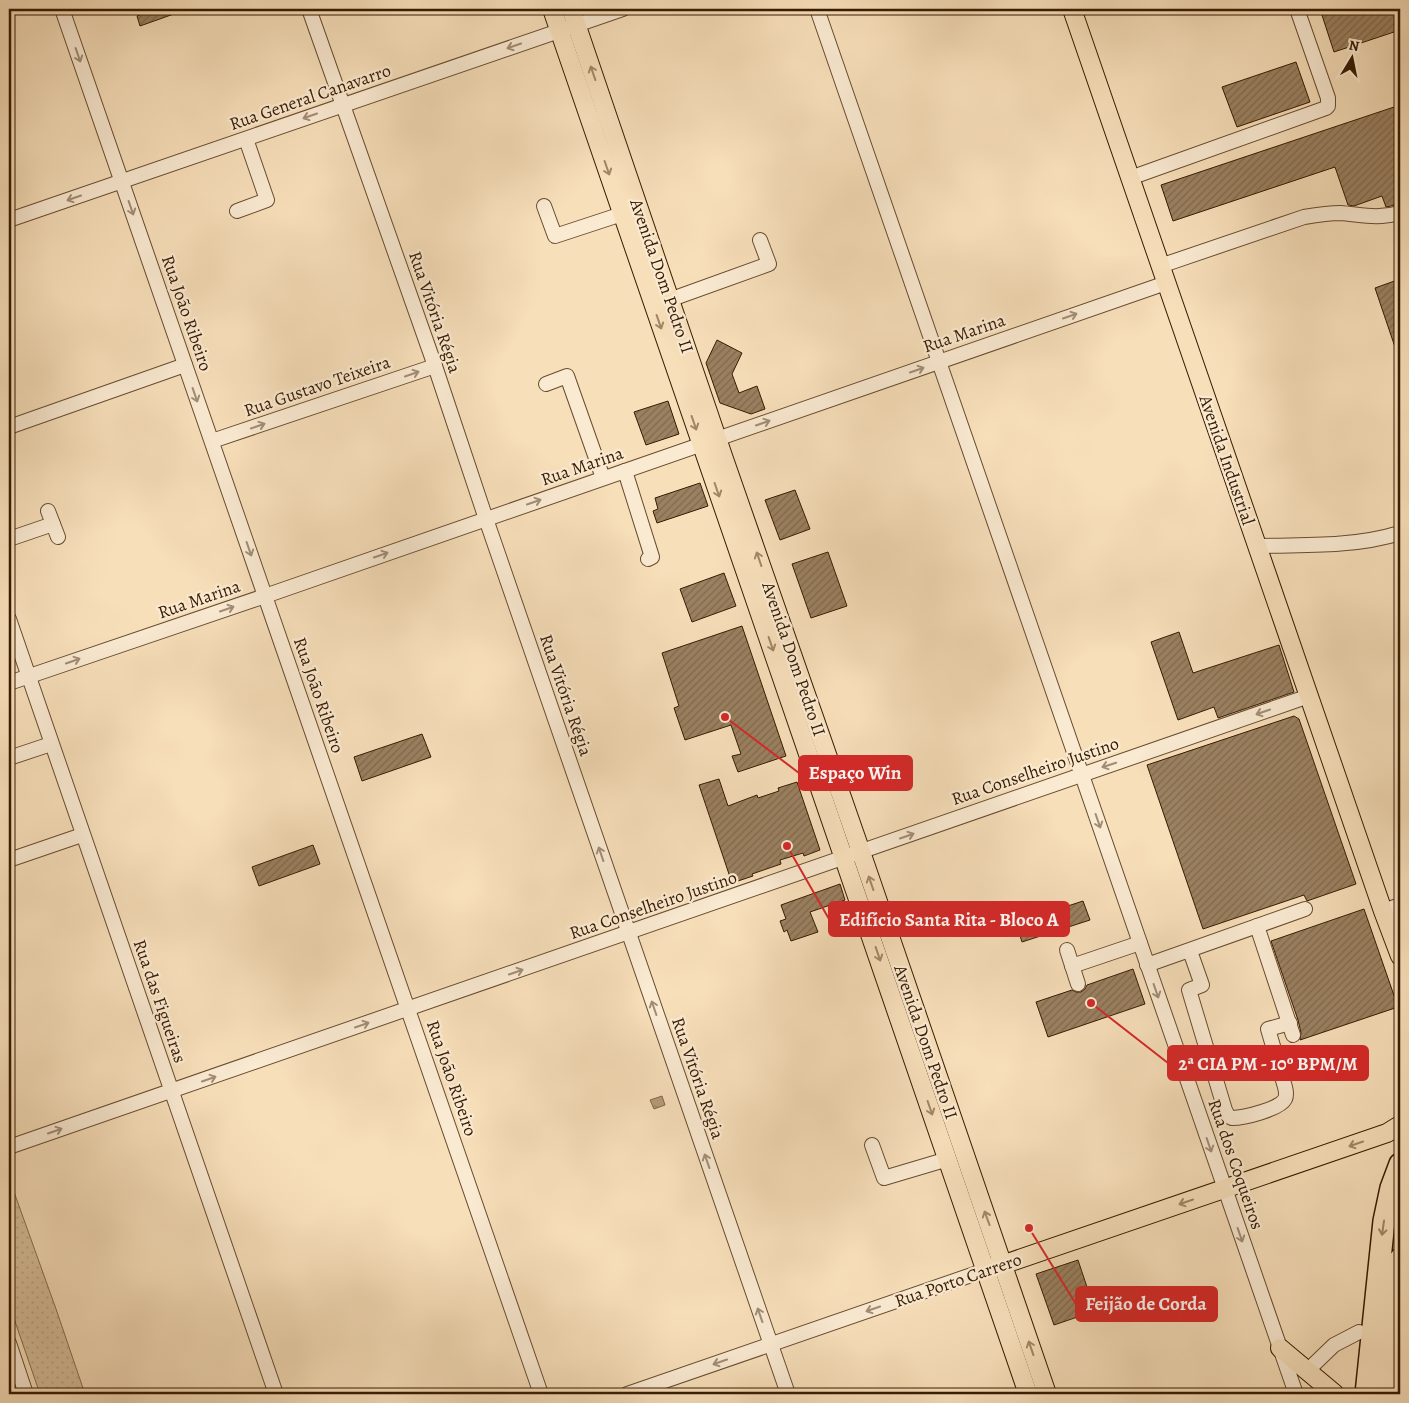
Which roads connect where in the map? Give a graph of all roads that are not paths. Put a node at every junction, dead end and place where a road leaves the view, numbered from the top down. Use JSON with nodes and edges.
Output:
{"nodes":[{"id":1,"x":62,"y":9,"type":"edge"},
{"id":2,"x":309,"y":9,"type":"edge"},
{"id":3,"x":552,"y":9,"type":"edge"},
{"id":4,"x":623,"y":9,"type":"edge"},
{"id":5,"x":817,"y":9,"type":"edge"},
{"id":6,"x":1072,"y":9,"type":"edge"},
{"id":7,"x":1297,"y":9,"type":"edge"},
{"id":8,"x":569,"y":21,"type":"edge"},
{"id":9,"x":342,"y":105,"type":"junction"},
{"id":10,"x":246,"y":139,"type":"junction"},
{"id":11,"x":1130,"y":178,"type":"junction"},
{"id":12,"x":122,"y":181,"type":"junction"},
{"id":13,"x":544,"y":206,"type":"dead end"},
{"id":14,"x":238,"y":211,"type":"dead end"},
{"id":15,"x":1400,"y":213,"type":"edge"},
{"id":16,"x":622,"y":214,"type":"junction"},
{"id":17,"x":9,"y":220,"type":"edge"},
{"id":18,"x":760,"y":240,"type":"dead end"},
{"id":19,"x":1160,"y":266,"type":"junction"},
{"id":20,"x":1166,"y":283,"type":"junction"},
{"id":21,"x":670,"y":300,"type":"junction"},
{"id":22,"x":939,"y":362,"type":"junction"},
{"id":23,"x":185,"y":366,"type":"junction"},
{"id":24,"x":435,"y":366,"type":"junction"},
{"id":25,"x":546,"y":384,"type":"dead end"},
{"id":26,"x":9,"y":427,"type":"edge"},
{"id":27,"x":212,"y":441,"type":"junction"},
{"id":28,"x":709,"y":441,"type":"junction"},
{"id":29,"x":625,"y":471,"type":"junction"},
{"id":30,"x":603,"y":478,"type":"junction"},
{"id":31,"x":486,"y":519,"type":"junction"},
{"id":32,"x":1400,"y":533,"type":"edge"},
{"id":33,"x":58,"y":537,"type":"dead end"},
{"id":34,"x":9,"y":539,"type":"edge"},
{"id":35,"x":1257,"y":546,"type":"junction"},
{"id":36,"x":648,"y":559,"type":"dead end"},
{"id":37,"x":265,"y":596,"type":"junction"},
{"id":38,"x":9,"y":620,"type":"edge"},
{"id":39,"x":27,"y":676,"type":"junction"},
{"id":40,"x":9,"y":683,"type":"edge"},
{"id":41,"x":1309,"y":696,"type":"junction"},
{"id":42,"x":51,"y":744,"type":"junction"},
{"id":43,"x":9,"y":758,"type":"edge"},
{"id":44,"x":1082,"y":775,"type":"junction"},
{"id":45,"x":82,"y":835,"type":"junction"},
{"id":46,"x":853,"y":855,"type":"junction"},
{"id":47,"x":9,"y":860,"type":"edge"},
{"id":48,"x":1400,"y":905,"type":"edge"},
{"id":49,"x":1305,"y":909,"type":"dead end"},
{"id":50,"x":1384,"y":912,"type":"junction"},
{"id":51,"x":1400,"y":922,"type":"edge"},
{"id":52,"x":1257,"y":926,"type":"junction"},
{"id":53,"x":628,"y":933,"type":"junction"},
{"id":54,"x":1140,"y":944,"type":"junction"},
{"id":55,"x":1067,"y":950,"type":"dead end"},
{"id":56,"x":1190,"y":951,"type":"junction"},
{"id":57,"x":1400,"y":956,"type":"edge"},
{"id":58,"x":1147,"y":965,"type":"junction"},
{"id":59,"x":1072,"y":966,"type":"junction"},
{"id":60,"x":1078,"y":984,"type":"dead end"},
{"id":61,"x":408,"y":1009,"type":"junction"},
{"id":62,"x":171,"y":1092,"type":"junction"},
{"id":63,"x":1400,"y":1125,"type":"edge"},
{"id":64,"x":872,"y":1146,"type":"dead end"},
{"id":65,"x":9,"y":1147,"type":"edge"},
{"id":66,"x":948,"y":1159,"type":"junction"},
{"id":67,"x":1400,"y":1164,"type":"edge"},
{"id":68,"x":1224,"y":1189,"type":"junction"},
{"id":69,"x":1400,"y":1259,"type":"edge"},
{"id":70,"x":1003,"y":1264,"type":"junction"},
{"id":71,"x":986,"y":1270,"type":"junction"},
{"id":72,"x":1359,"y":1332,"type":"dead end"},
{"id":73,"x":9,"y":1343,"type":"edge"},
{"id":74,"x":771,"y":1345,"type":"junction"},
{"id":75,"x":1280,"y":1348,"type":"junction"},
{"id":76,"x":1308,"y":1370,"type":"junction"},
{"id":77,"x":26,"y":1394,"type":"edge"},
{"id":78,"x":276,"y":1394,"type":"edge"},
{"id":79,"x":541,"y":1394,"type":"edge"},
{"id":80,"x":627,"y":1394,"type":"edge"},
{"id":81,"x":788,"y":1394,"type":"edge"},
{"id":82,"x":1028,"y":1394,"type":"edge"},
{"id":83,"x":1047,"y":1394,"type":"edge"},
{"id":84,"x":1296,"y":1394,"type":"edge"},
{"id":85,"x":1335,"y":1394,"type":"edge"},
{"id":86,"x":1366,"y":1394,"type":"edge"},
{"id":87,"x":1386,"y":1394,"type":"edge"}],
"edges":[{"from":1,"to":12,"type":"street","name":"Rua João Ribeiro","one_way":true},
{"from":2,"to":9,"type":"street","name":"Rua Vitória Régia"},
{"from":3,"to":8,"type":"main road","name":"Avenida Dom Pedro II"},
{"from":4,"to":8,"type":"street","name":"Rua General Canavarro"},
{"from":5,"to":22,"type":"street","name":"Rua dos Coqueiros"},
{"from":6,"to":11,"type":"main road","name":"Avenida Industrial"},
{"from":7,"to":11,"type":"street"},
{"from":8,"to":9,"type":"street","name":"Rua General Canavarro","one_way":true},
{"from":8,"to":16,"type":"main road","name":"Avenida Dom Pedro II","one_way":true},
{"from":21,"to":8,"type":"main road","name":"Avenida Dom Pedro II","one_way":true},
{"from":9,"to":10,"type":"street","name":"Rua General Canavarro","one_way":true},
{"from":9,"to":24,"type":"street","name":"Rua Vitória Régia"},
{"from":10,"to":12,"type":"street","name":"Rua General Canavarro"},
{"from":10,"to":14,"type":"street"},
{"from":11,"to":19,"type":"main road","name":"Avenida Industrial"},
{"from":12,"to":17,"type":"street","name":"Rua General Canavarro","one_way":true},
{"from":12,"to":23,"type":"street","name":"Rua João Ribeiro","one_way":true},
{"from":13,"to":16,"type":"street"},
{"from":15,"to":19,"type":"street"},
{"from":16,"to":28,"type":"main road","name":"Avenida Dom Pedro II","one_way":true},
{"from":18,"to":21,"type":"street"},
{"from":19,"to":20,"type":"main road","name":"Avenida Industrial"},
{"from":22,"to":20,"type":"street","name":"Rua Marina","one_way":true},
{"from":20,"to":35,"type":"main road","name":"Avenida Industrial"},
{"from":21,"to":28,"type":"main road","name":"Avenida Dom Pedro II"},
{"from":28,"to":22,"type":"street","name":"Rua Marina","one_way":true},
{"from":22,"to":44,"type":"street","name":"Rua dos Coqueiros"},
{"from":23,"to":26,"type":"street"},
{"from":23,"to":27,"type":"street","name":"Rua João Ribeiro","one_way":true},
{"from":27,"to":24,"type":"street","name":"Rua Gustavo Teixeira","one_way":true},
{"from":24,"to":31,"type":"street","name":"Rua Vitória Régia"},
{"from":25,"to":30,"type":"street"},
{"from":27,"to":37,"type":"street","name":"Rua João Ribeiro","one_way":true},
{"from":28,"to":29,"type":"street","name":"Rua Marina"},
{"from":28,"to":46,"type":"main road","name":"Avenida Dom Pedro II"},
{"from":29,"to":30,"type":"street","name":"Rua Marina"},
{"from":29,"to":36,"type":"street"},
{"from":31,"to":30,"type":"street","name":"Rua Marina","one_way":true},
{"from":37,"to":31,"type":"street","name":"Rua Marina","one_way":true},
{"from":53,"to":31,"type":"street","name":"Rua Vitória Régia","one_way":true},
{"from":32,"to":35,"type":"street"},
{"from":33,"to":34,"type":"street"},
{"from":35,"to":41,"type":"main road","name":"Avenida Industrial"},
{"from":39,"to":37,"type":"street","name":"Rua Marina","one_way":true},
{"from":37,"to":61,"type":"street","name":"Rua João Ribeiro"},
{"from":38,"to":39,"type":"street","name":"Rua das Figueiras"},
{"from":39,"to":40,"type":"street","name":"Rua Marina"},
{"from":39,"to":42,"type":"street","name":"Rua das Figueiras"},
{"from":41,"to":44,"type":"street","name":"Rua Conselheiro Justino","one_way":true},
{"from":41,"to":50,"type":"main road","name":"Avenida Industrial"},
{"from":42,"to":43,"type":"street"},
{"from":42,"to":45,"type":"street","name":"Rua das Figueiras"},
{"from":46,"to":44,"type":"street","name":"Rua Conselheiro Justino","one_way":true},
{"from":44,"to":54,"type":"street","name":"Rua dos Coqueiros","one_way":true},
{"from":45,"to":47,"type":"street"},
{"from":45,"to":62,"type":"street","name":"Rua das Figueiras"},
{"from":46,"to":53,"type":"street","name":"Rua Conselheiro Justino"},
{"from":46,"to":66,"type":"main road","name":"Avenida Dom Pedro II","one_way":true},
{"from":70,"to":46,"type":"main road","name":"Avenida Dom Pedro II","one_way":true},
{"from":48,"to":50,"type":"street"},
{"from":49,"to":52,"type":"street"},
{"from":50,"to":51,"type":"main road"},
{"from":50,"to":57,"type":"main road","name":"Avenida Industrial"},
{"from":52,"to":56,"type":"street"},
{"from":52,"to":56,"type":"street"},
{"from":61,"to":53,"type":"street","name":"Rua Conselheiro Justino","one_way":true},
{"from":74,"to":53,"type":"street","name":"Rua Vitória Régia","one_way":true},
{"from":54,"to":58,"type":"street","name":"Rua dos Coqueiros"},
{"from":54,"to":59,"type":"street"},
{"from":55,"to":59,"type":"street"},
{"from":56,"to":58,"type":"street"},
{"from":58,"to":68,"type":"street","name":"Rua dos Coqueiros","one_way":true},
{"from":59,"to":60,"type":"street"},
{"from":62,"to":61,"type":"street","name":"Rua Conselheiro Justino","one_way":true},
{"from":61,"to":79,"type":"street","name":"Rua João Ribeiro"},
{"from":65,"to":62,"type":"street","name":"Rua Conselheiro Justino","one_way":true},
{"from":62,"to":78,"type":"street","name":"Rua das Figueiras"},
{"from":63,"to":68,"type":"main road","name":"Rua Porto Carrero","one_way":true},
{"from":64,"to":66,"type":"street"},
{"from":66,"to":71,"type":"main road","name":"Avenida Dom Pedro II"},
{"from":67,"to":86,"type":"highway","one_way":true},
{"from":68,"to":70,"type":"main road","name":"Rua Porto Carrero","one_way":true},
{"from":68,"to":75,"type":"street","name":"Rua dos Coqueiros","one_way":true},
{"from":69,"to":87,"type":"highway"},
{"from":70,"to":71,"type":"main road","name":"Rua Porto Carrero"},
{"from":83,"to":70,"type":"main road","name":"Avenida Dom Pedro II","one_way":true},
{"from":71,"to":74,"type":"street","name":"Rua Porto Carrero","one_way":true},
{"from":71,"to":82,"type":"main road","name":"Avenida Dom Pedro II"},
{"from":72,"to":76,"type":"street"},
{"from":73,"to":77,"type":"street"},
{"from":74,"to":80,"type":"street","name":"Rua Porto Carrero","one_way":true},
{"from":74,"to":81,"type":"street","name":"Rua Vitória Régia"},
{"from":75,"to":76,"type":"main road"},
{"from":75,"to":84,"type":"street","name":"Rua dos Coqueiros"},
{"from":76,"to":85,"type":"main road"}]}
